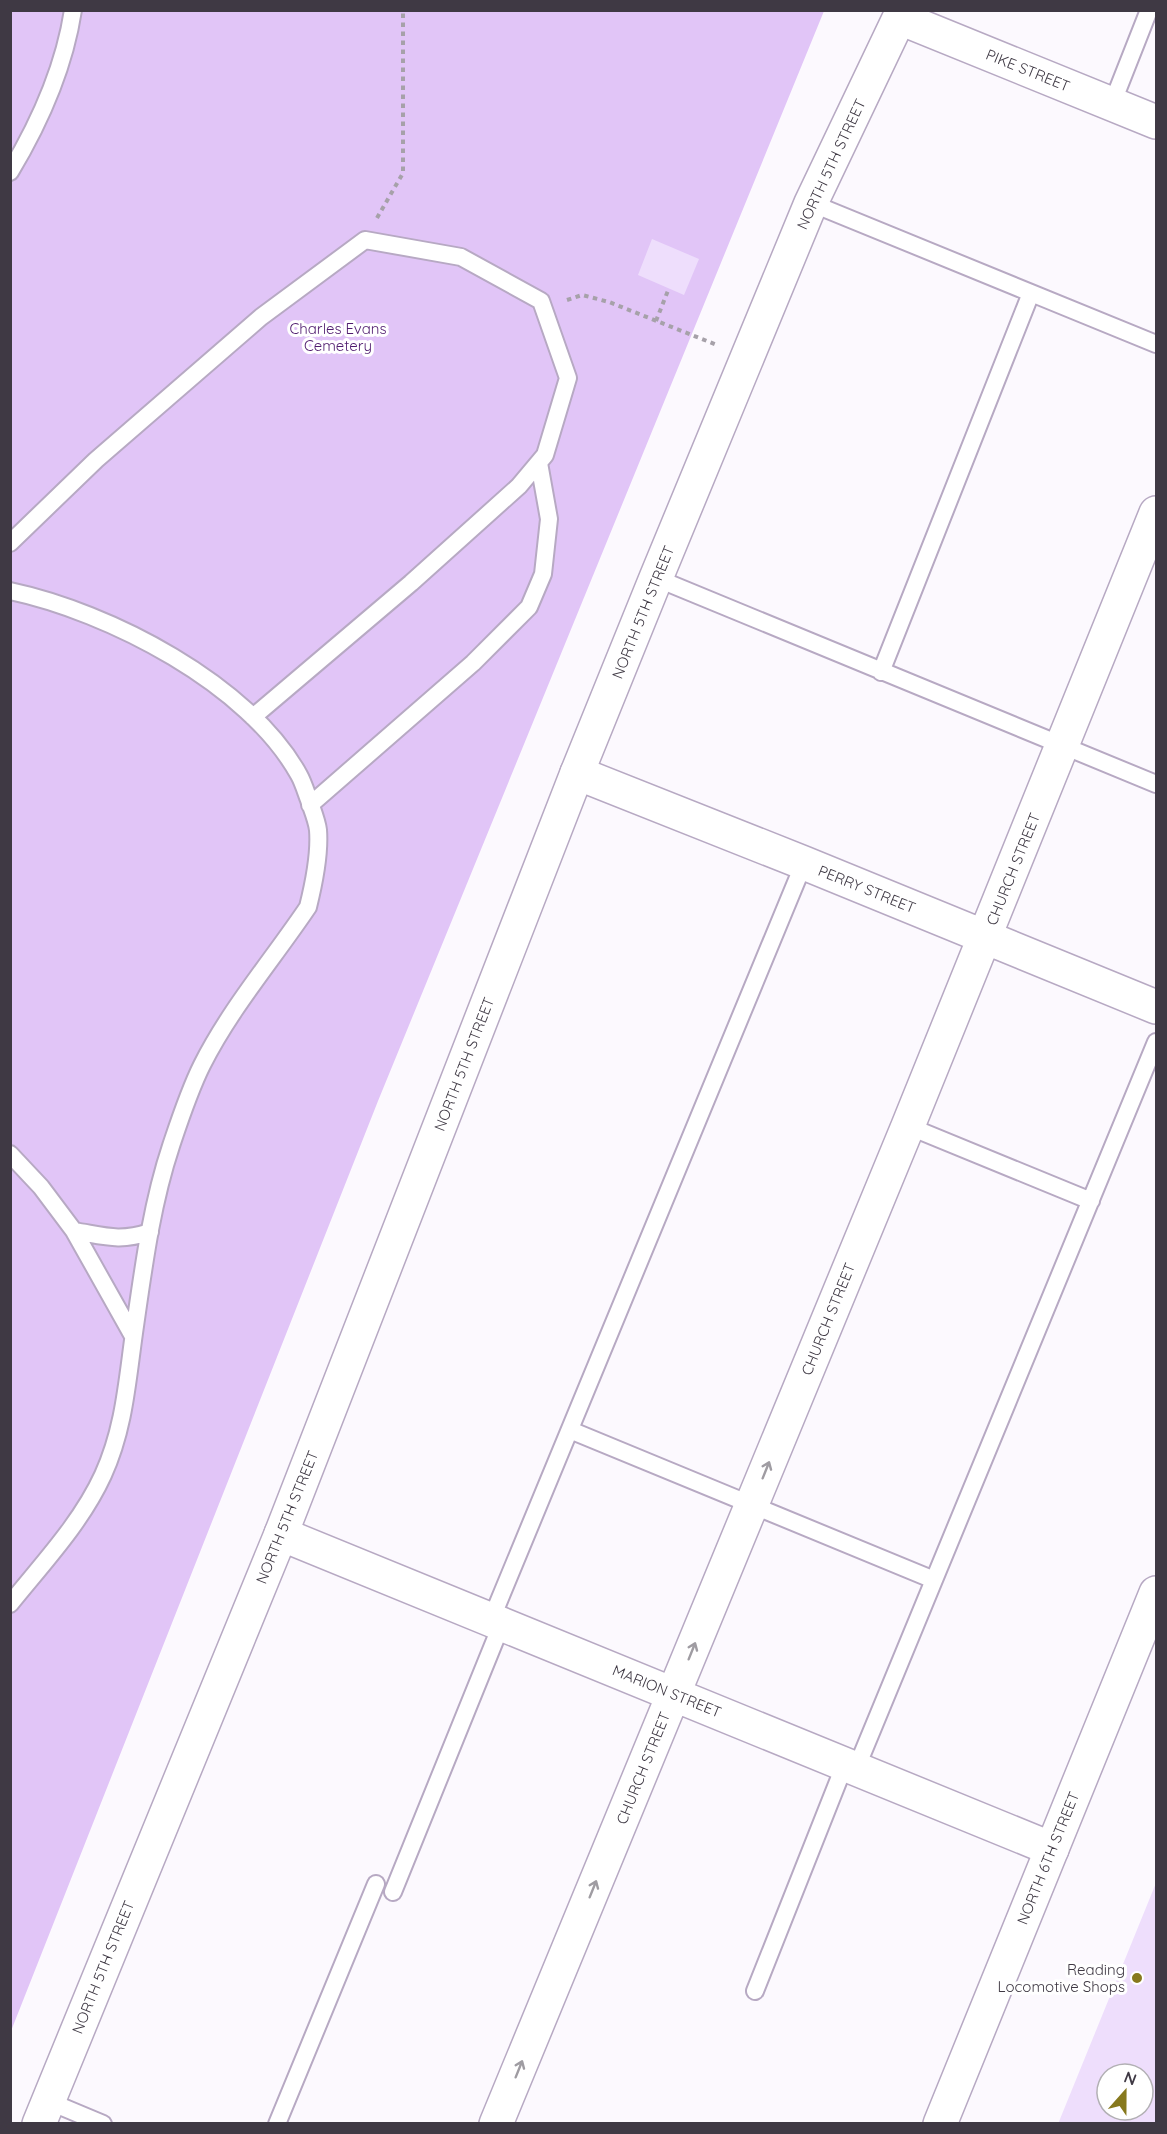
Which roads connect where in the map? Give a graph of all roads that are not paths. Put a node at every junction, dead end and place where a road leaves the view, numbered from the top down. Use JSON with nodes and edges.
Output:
{"nodes":[{"id":1,"x":72,"y":10,"type":"edge"},
{"id":2,"x":1149,"y":10,"type":"edge"},
{"id":3,"x":901,"y":14,"type":"edge"},
{"id":4,"x":1112,"y":104,"type":"junction"},
{"id":5,"x":1156,"y":122,"type":"edge"},
{"id":6,"x":10,"y":172,"type":"edge"},
{"id":7,"x":811,"y":203,"type":"junction"},
{"id":8,"x":1031,"y":293,"type":"junction"},
{"id":9,"x":1156,"y":344,"type":"edge"},
{"id":10,"x":539,"y":463,"type":"junction"},
{"id":11,"x":1156,"y":513,"type":"edge"},
{"id":12,"x":10,"y":543,"type":"edge"},
{"id":13,"x":656,"y":578,"type":"junction"},
{"id":14,"x":10,"y":591,"type":"edge"},
{"id":15,"x":881,"y":672,"type":"junction"},
{"id":16,"x":253,"y":717,"type":"junction"},
{"id":17,"x":1063,"y":746,"type":"junction"},
{"id":18,"x":577,"y":773,"type":"junction"},
{"id":19,"x":1156,"y":784,"type":"edge"},
{"id":20,"x":310,"y":805,"type":"junction"},
{"id":21,"x":804,"y":863,"type":"junction"},
{"id":22,"x":985,"y":937,"type":"junction"},
{"id":23,"x":1156,"y":1007,"type":"edge"},
{"id":24,"x":1156,"y":1042,"type":"edge"},
{"id":25,"x":908,"y":1126,"type":"junction"},
{"id":26,"x":10,"y":1154,"type":"edge"},
{"id":27,"x":1091,"y":1201,"type":"junction"},
{"id":28,"x":74,"y":1231,"type":"junction"},
{"id":29,"x":150,"y":1232,"type":"junction"},
{"id":30,"x":133,"y":1336,"type":"junction"},
{"id":31,"x":570,"y":1430,"type":"junction"},
{"id":32,"x":751,"y":1506,"type":"junction"},
{"id":33,"x":281,"y":1534,"type":"junction"},
{"id":34,"x":934,"y":1580,"type":"junction"},
{"id":35,"x":1156,"y":1593,"type":"edge"},
{"id":36,"x":10,"y":1604,"type":"edge"},
{"id":37,"x":496,"y":1622,"type":"junction"},
{"id":38,"x":674,"y":1693,"type":"junction"},
{"id":39,"x":850,"y":1766,"type":"junction"},
{"id":40,"x":1052,"y":1849,"type":"junction"},
{"id":41,"x":375,"y":1884,"type":"dead end"},
{"id":42,"x":393,"y":1893,"type":"dead end"},
{"id":43,"x":755,"y":1991,"type":"dead end"},
{"id":44,"x":43,"y":2112,"type":"edge"},
{"id":45,"x":103,"y":2124,"type":"edge"},
{"id":46,"x":277,"y":2124,"type":"edge"},
{"id":47,"x":496,"y":2124,"type":"edge"},
{"id":48,"x":940,"y":2124,"type":"edge"}],
"edges":[{"from":1,"to":6,"type":"lane"},
{"from":2,"to":4,"type":"lane"},
{"from":3,"to":4,"type":"street","name":"PIKE STREET"},
{"from":3,"to":7,"type":"street","name":"NORTH 5TH STREET"},
{"from":4,"to":5,"type":"street","name":"PIKE STREET"},
{"from":7,"to":8,"type":"lane"},
{"from":7,"to":13,"type":"street","name":"NORTH 5TH STREET"},
{"from":8,"to":9,"type":"lane"},
{"from":8,"to":15,"type":"lane"},
{"from":10,"to":12,"type":"lane"},
{"from":10,"to":16,"type":"lane"},
{"from":10,"to":20,"type":"lane"},
{"from":11,"to":17,"type":"street","name":"CHURCH STREET"},
{"from":13,"to":15,"type":"lane"},
{"from":13,"to":18,"type":"street","name":"NORTH 5TH STREET"},
{"from":14,"to":16,"type":"lane"},
{"from":15,"to":17,"type":"lane"},
{"from":16,"to":20,"type":"lane"},
{"from":17,"to":19,"type":"lane"},
{"from":17,"to":22,"type":"street","name":"CHURCH STREET"},
{"from":18,"to":21,"type":"street","name":"PERRY STREET"},
{"from":18,"to":33,"type":"street","name":"NORTH 5TH STREET"},
{"from":20,"to":29,"type":"lane"},
{"from":21,"to":22,"type":"street","name":"PERRY STREET"},
{"from":21,"to":31,"type":"lane"},
{"from":22,"to":23,"type":"street","name":"PERRY STREET"},
{"from":22,"to":25,"type":"street","name":"CHURCH STREET"},
{"from":24,"to":27,"type":"lane"},
{"from":25,"to":27,"type":"lane"},
{"from":32,"to":25,"type":"street","name":"CHURCH STREET","one_way":true},
{"from":26,"to":28,"type":"lane"},
{"from":27,"to":34,"type":"lane"},
{"from":28,"to":29,"type":"lane"},
{"from":28,"to":30,"type":"lane"},
{"from":29,"to":30,"type":"lane"},
{"from":30,"to":36,"type":"lane"},
{"from":31,"to":32,"type":"lane"},
{"from":31,"to":37,"type":"lane"},
{"from":32,"to":34,"type":"lane"},
{"from":38,"to":32,"type":"street","name":"CHURCH STREET","one_way":true},
{"from":33,"to":37,"type":"street","name":"MARION STREET"},
{"from":33,"to":44,"type":"street","name":"NORTH 5TH STREET"},
{"from":34,"to":39,"type":"lane"},
{"from":35,"to":40,"type":"street","name":"NORTH 6TH STREET"},
{"from":37,"to":38,"type":"street","name":"MARION STREET"},
{"from":37,"to":42,"type":"lane"},
{"from":38,"to":39,"type":"street","name":"MARION STREET"},
{"from":47,"to":38,"type":"street","name":"CHURCH STREET","one_way":true},
{"from":39,"to":40,"type":"street","name":"MARION STREET"},
{"from":39,"to":43,"type":"lane"},
{"from":40,"to":48,"type":"street","name":"NORTH 6TH STREET"},
{"from":41,"to":46,"type":"lane"},
{"from":44,"to":45,"type":"lane"}]}
